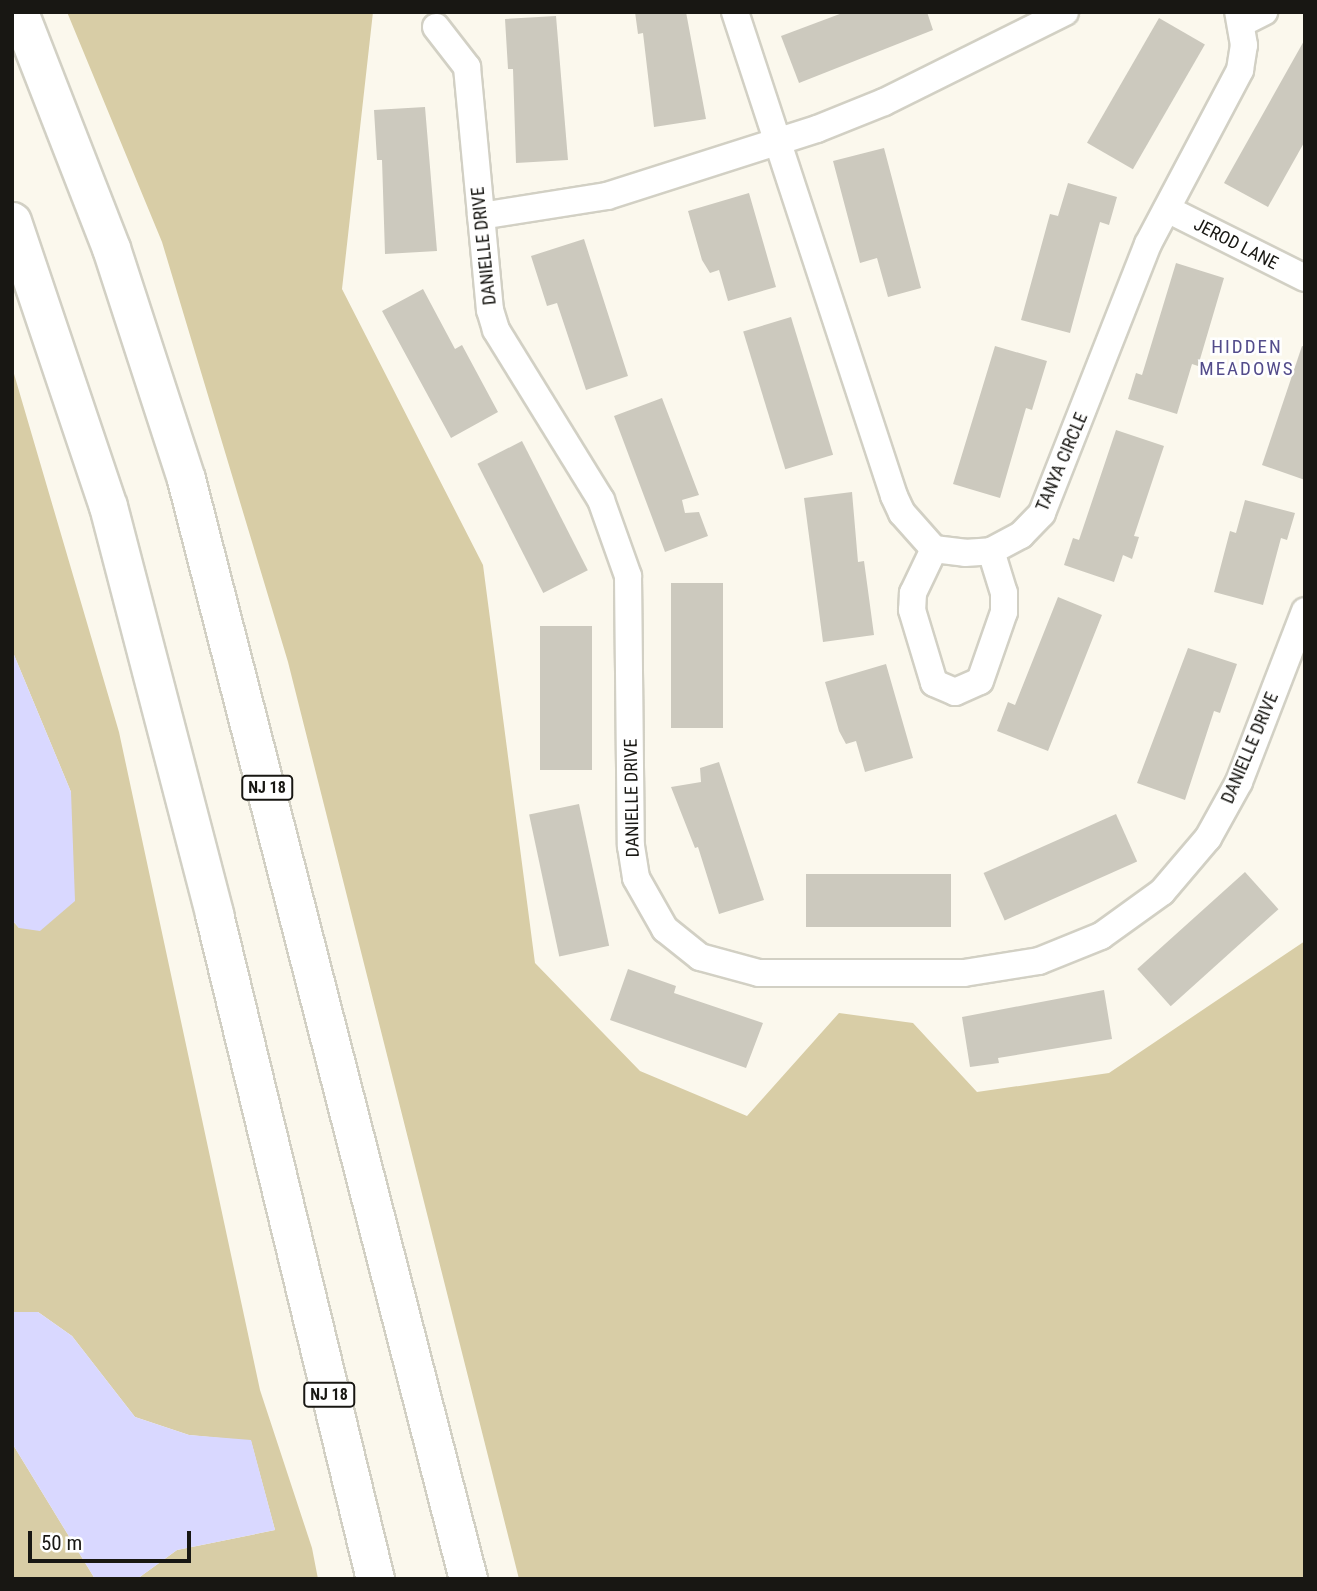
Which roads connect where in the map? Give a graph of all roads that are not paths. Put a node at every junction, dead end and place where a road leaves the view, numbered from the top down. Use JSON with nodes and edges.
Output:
{"nodes":[{"id":1,"x":19,"y":12,"type":"edge"},
{"id":2,"x":735,"y":12,"type":"edge"},
{"id":3,"x":1065,"y":12,"type":"edge"},
{"id":4,"x":1248,"y":16,"type":"edge"},
{"id":5,"x":436,"y":27,"type":"dead end"},
{"id":6,"x":776,"y":143,"type":"junction"},
{"id":7,"x":1167,"y":209,"type":"junction"},
{"id":8,"x":481,"y":216,"type":"junction"},
{"id":9,"x":12,"y":221,"type":"edge"},
{"id":10,"x":1305,"y":278,"type":"edge"},
{"id":11,"x":934,"y":549,"type":"junction"},
{"id":12,"x":991,"y":551,"type":"junction"},
{"id":13,"x":1305,"y":611,"type":"edge"},
{"id":14,"x":1299,"y":641,"type":"edge"},
{"id":15,"x":375,"y":1579,"type":"edge"},
{"id":16,"x":470,"y":1579,"type":"edge"}],
"edges":[{"from":1,"to":16,"type":"highway","number":"NJ 18"},
{"from":2,"to":6,"type":"street"},
{"from":3,"to":6,"type":"street"},
{"from":4,"to":7,"type":"street","name":"TANYA CIRCLE"},
{"from":5,"to":8,"type":"street","name":"DANIELLE DRIVE"},
{"from":6,"to":8,"type":"street"},
{"from":6,"to":11,"type":"street"},
{"from":7,"to":10,"type":"street","name":"JEROD LANE"},
{"from":7,"to":12,"type":"street","name":"TANYA CIRCLE"},
{"from":8,"to":14,"type":"street","name":"DANIELLE DRIVE"},
{"from":9,"to":15,"type":"highway","number":"NJ 18"},
{"from":11,"to":12,"type":"street"},
{"from":11,"to":12,"type":"street"},
{"from":13,"to":14,"type":"street","name":"DANIELLE DRIVE"}]}
